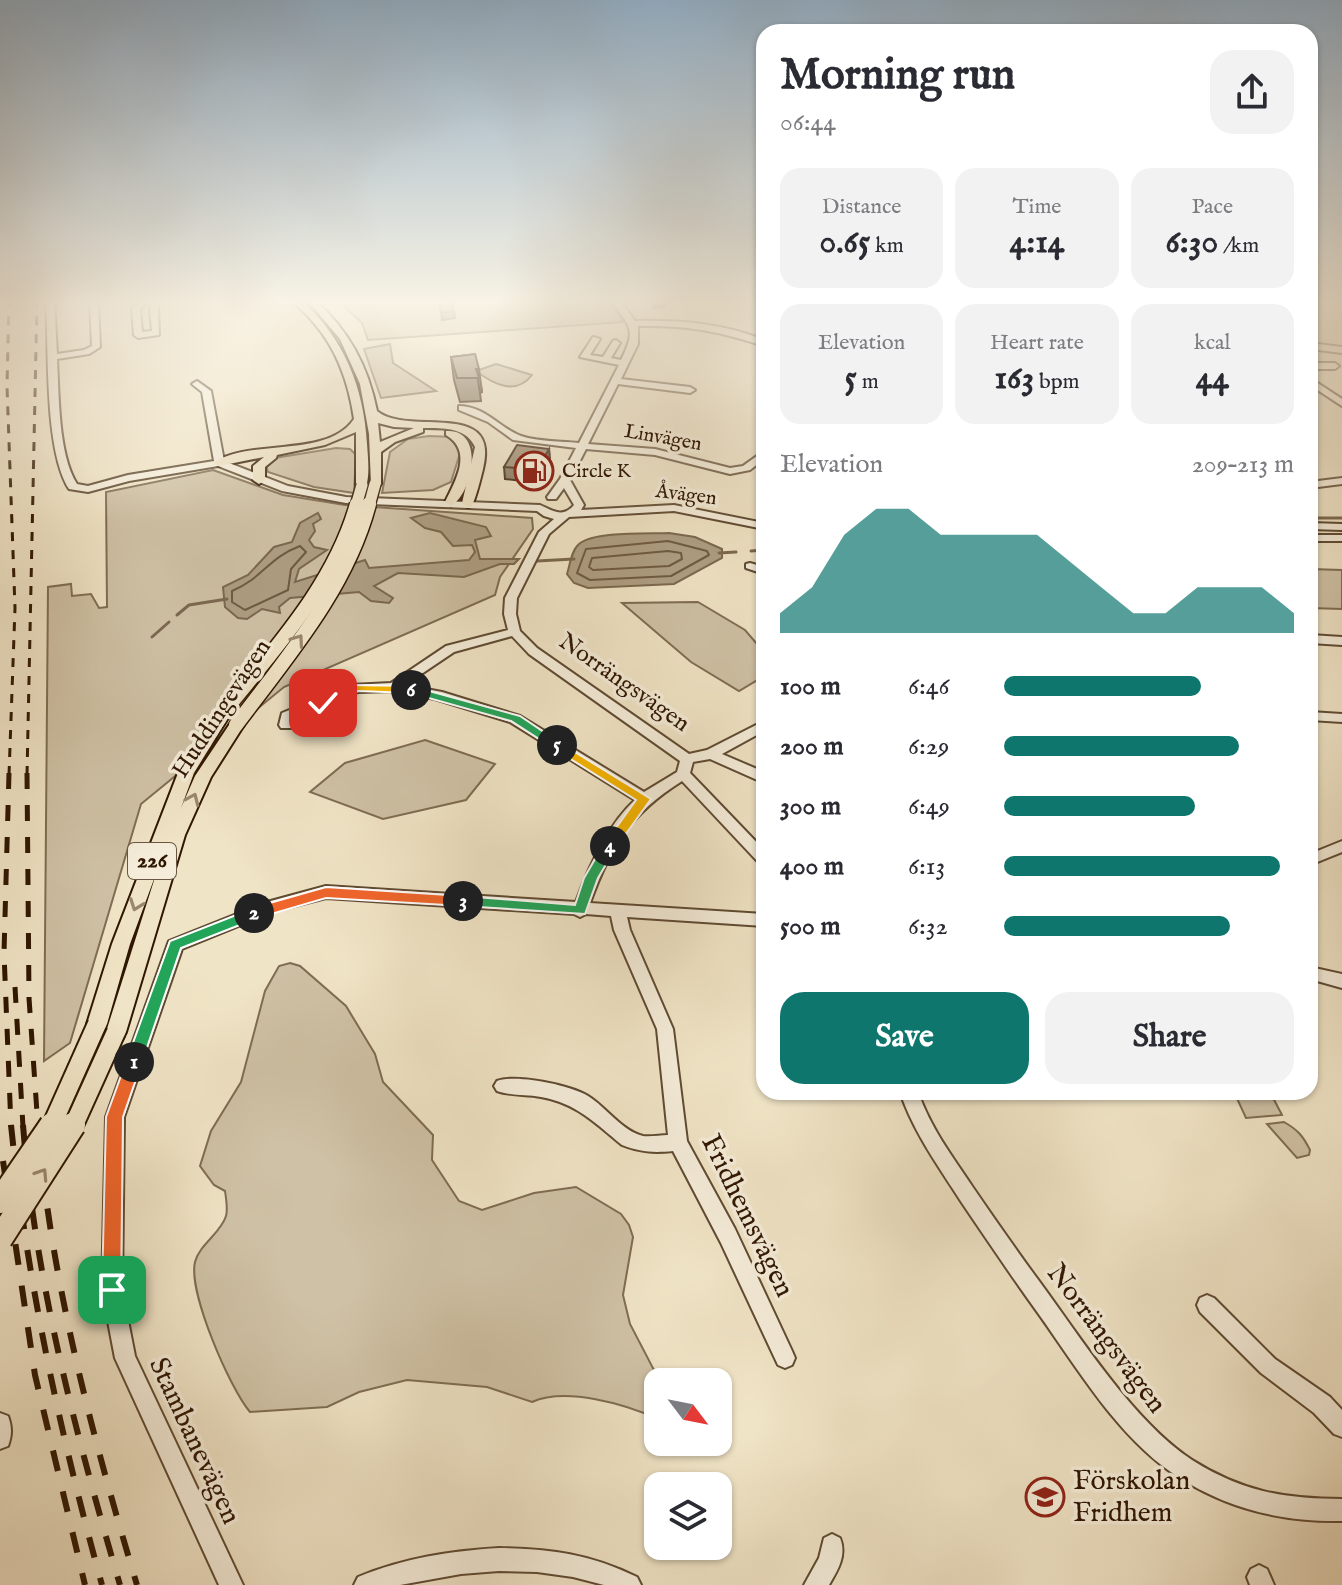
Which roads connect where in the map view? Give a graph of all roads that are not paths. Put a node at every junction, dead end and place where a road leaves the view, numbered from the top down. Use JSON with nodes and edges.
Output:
{"nodes":[{"id":1,"x":55,"y":374,"type":"edge"},
{"id":2,"x":351,"y":374,"type":"edge"},
{"id":3,"x":361,"y":374,"type":"edge"},
{"id":4,"x":619,"y":374,"type":"edge"},
{"id":5,"x":615,"y":381,"type":"junction"},
{"id":6,"x":197,"y":384,"type":"dead end"},
{"id":7,"x":1318,"y":386,"type":"edge"},
{"id":8,"x":690,"y":390,"type":"dead end"},
{"id":9,"x":1342,"y":403,"type":"edge"},
{"id":10,"x":462,"y":408,"type":"dead end"},
{"id":11,"x":366,"y":415,"type":"junction"},
{"id":12,"x":582,"y":446,"type":"junction"},
{"id":13,"x":370,"y":452,"type":"junction"},
{"id":14,"x":272,"y":456,"type":"junction"},
{"id":15,"x":756,"y":459,"type":"edge"},
{"id":16,"x":219,"y":463,"type":"junction"},
{"id":17,"x":259,"y":480,"type":"junction"},
{"id":18,"x":565,"y":480,"type":"junction"},
{"id":19,"x":1342,"y":481,"type":"edge"},
{"id":20,"x":1318,"y":484,"type":"edge"},
{"id":21,"x":368,"y":485,"type":"junction"},
{"id":22,"x":358,"y":500,"type":"junction"},
{"id":23,"x":575,"y":500,"type":"junction"},
{"id":24,"x":451,"y":502,"type":"junction"},
{"id":25,"x":468,"y":503,"type":"junction"},
{"id":26,"x":546,"y":505,"type":"junction"},
{"id":27,"x":603,"y":510,"type":"junction"},
{"id":28,"x":568,"y":515,"type":"junction"},
{"id":29,"x":756,"y":524,"type":"edge"},
{"id":30,"x":1318,"y":526,"type":"edge"},
{"id":31,"x":1342,"y":527,"type":"edge"},
{"id":32,"x":544,"y":532,"type":"junction"},
{"id":33,"x":1318,"y":538,"type":"edge"},
{"id":34,"x":1342,"y":538,"type":"edge"},
{"id":35,"x":750,"y":566,"type":"dead end"},
{"id":36,"x":756,"y":568,"type":"edge"},
{"id":37,"x":514,"y":632,"type":"junction"},
{"id":38,"x":1318,"y":640,"type":"edge"},
{"id":39,"x":1342,"y":641,"type":"edge"},
{"id":40,"x":394,"y":687,"type":"junction"},
{"id":41,"x":1318,"y":716,"type":"edge"},
{"id":42,"x":1342,"y":718,"type":"edge"},
{"id":43,"x":286,"y":725,"type":"dead end"},
{"id":44,"x":756,"y":729,"type":"edge"},
{"id":45,"x":711,"y":754,"type":"junction"},
{"id":46,"x":685,"y":767,"type":"junction"},
{"id":47,"x":756,"y":774,"type":"edge"},
{"id":48,"x":644,"y":799,"type":"junction"},
{"id":49,"x":1342,"y":846,"type":"edge"},
{"id":50,"x":756,"y":850,"type":"edge"},
{"id":51,"x":1318,"y":856,"type":"edge"},
{"id":52,"x":580,"y":911,"type":"junction"},
{"id":53,"x":618,"y":912,"type":"junction"},
{"id":54,"x":756,"y":920,"type":"edge"},
{"id":55,"x":1318,"y":975,"type":"edge"},
{"id":56,"x":1342,"y":981,"type":"edge"},
{"id":57,"x":106,"y":1028,"type":"junction"},
{"id":58,"x":503,"y":1086,"type":"dead end"},
{"id":59,"x":913,"y":1100,"type":"edge"},
{"id":60,"x":678,"y":1142,"type":"junction"},
{"id":61,"x":0,"y":1201,"type":"edge"},
{"id":62,"x":0,"y":1239,"type":"edge"},
{"id":63,"x":1207,"y":1305,"type":"dead end"},
{"id":64,"x":785,"y":1358,"type":"dead end"},
{"id":65,"x":0,"y":1424,"type":"edge"},
{"id":66,"x":1342,"y":1426,"type":"edge"},
{"id":67,"x":0,"y":1438,"type":"edge"},
{"id":68,"x":1342,"y":1510,"type":"edge"},
{"id":69,"x":832,"y":1546,"type":"dead end"},
{"id":70,"x":231,"y":1585,"type":"edge"},
{"id":71,"x":366,"y":1585,"type":"edge"},
{"id":72,"x":629,"y":1585,"type":"edge"},
{"id":73,"x":816,"y":1585,"type":"edge"}],
"edges":[{"from":1,"to":16,"type":"street"},
{"from":2,"to":11,"type":"main road","name":"Huddingevägen","number":"226"},
{"from":3,"to":11,"type":"main road","name":"Huddingevägen","number":"226"},
{"from":4,"to":5,"type":"street"},
{"from":5,"to":8,"type":"street"},
{"from":5,"to":12,"type":"street"},
{"from":6,"to":16,"type":"street"},
{"from":7,"to":9,"type":"street"},
{"from":10,"to":12,"type":"street","name":"Linvägen"},
{"from":11,"to":13,"type":"main road","name":"Huddingevägen","number":"226"},
{"from":11,"to":16,"type":"main road"},
{"from":11,"to":25,"type":"main road"},
{"from":12,"to":15,"type":"street","name":"Linvägen"},
{"from":12,"to":18,"type":"street"},
{"from":13,"to":14,"type":"main road"},
{"from":13,"to":21,"type":"main road","name":"Huddingevägen","number":"226"},
{"from":13,"to":24,"type":"main road"},
{"from":14,"to":16,"type":"main road"},
{"from":14,"to":17,"type":"main road"},
{"from":16,"to":17,"type":"street"},
{"from":17,"to":22,"type":"street"},
{"from":18,"to":23,"type":"street"},
{"from":18,"to":26,"type":"street"},
{"from":19,"to":20,"type":"street"},
{"from":21,"to":22,"type":"main road","name":"Huddingevägen","number":"226","bridge":true},
{"from":57,"to":21,"type":"main road","name":"Huddingevägen","number":"226","one_way":true,"bridge":true},
{"from":22,"to":24,"type":"street"},
{"from":22,"to":57,"type":"main road","name":"Huddingevägen","number":"226","one_way":true,"bridge":true},
{"from":23,"to":26,"type":"street","name":"Åvägen"},
{"from":23,"to":27,"type":"street","name":"Åvägen"},
{"from":23,"to":28,"type":"street"},
{"from":24,"to":25,"type":"street"},
{"from":25,"to":26,"type":"street"},
{"from":26,"to":28,"type":"street","name":"Åvägen"},
{"from":26,"to":32,"type":"street"},
{"from":27,"to":28,"type":"street","name":"Åvägen"},
{"from":27,"to":29,"type":"street","name":"Åvägen"},
{"from":28,"to":32,"type":"street"},
{"from":30,"to":31,"type":"street"},
{"from":32,"to":37,"type":"street"},
{"from":33,"to":34,"type":"street"},
{"from":35,"to":36,"type":"street"},
{"from":37,"to":40,"type":"street"},
{"from":37,"to":46,"type":"street","name":"Norrängsvägen"},
{"from":38,"to":39,"type":"street"},
{"from":40,"to":43,"type":"street"},
{"from":40,"to":48,"type":"street"},
{"from":41,"to":42,"type":"street"},
{"from":44,"to":45,"type":"street"},
{"from":45,"to":46,"type":"street"},
{"from":45,"to":47,"type":"street"},
{"from":46,"to":48,"type":"street"},
{"from":46,"to":50,"type":"street","name":"Norrängsvägen"},
{"from":48,"to":52,"type":"street"},
{"from":49,"to":51,"type":"street"},
{"from":52,"to":53,"type":"street"},
{"from":52,"to":70,"type":"street","name":"Stambanevägen"},
{"from":53,"to":54,"type":"street"},
{"from":53,"to":60,"type":"street","name":"Fridhemsvägen"},
{"from":55,"to":56,"type":"street"},
{"from":57,"to":61,"type":"main road","name":"Huddingevägen","number":"226","bridge":true},
{"from":62,"to":57,"type":"main road","name":"Huddingevägen","number":"226","one_way":true,"bridge":true},
{"from":58,"to":60,"type":"street"},
{"from":59,"to":68,"type":"street","name":"Norrängsvägen"},
{"from":60,"to":64,"type":"street","name":"Fridhemsvägen"},
{"from":63,"to":66,"type":"street"},
{"from":65,"to":67,"type":"street"},
{"from":69,"to":73,"type":"street"},
{"from":71,"to":72,"type":"street"}]}
